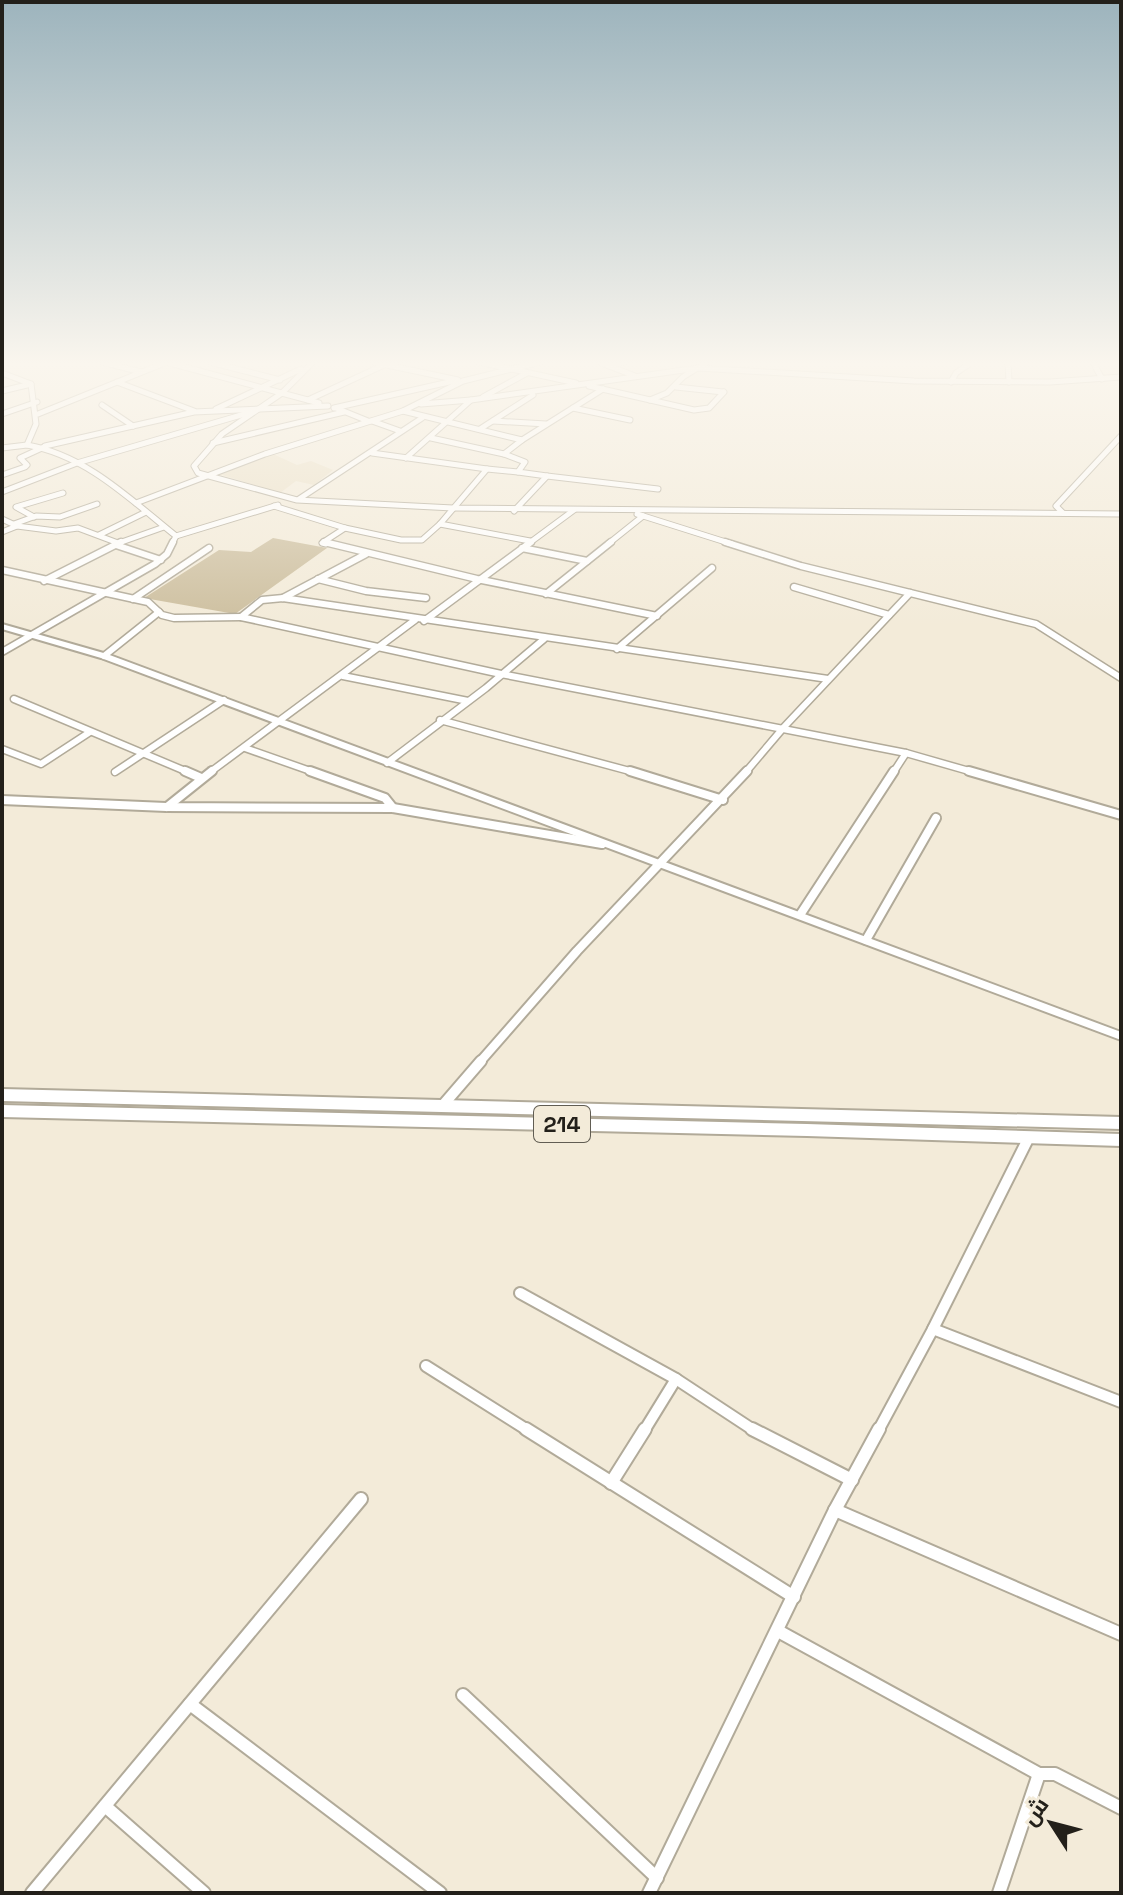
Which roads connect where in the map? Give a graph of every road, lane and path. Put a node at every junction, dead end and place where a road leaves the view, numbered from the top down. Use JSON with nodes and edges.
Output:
{"nodes":[{"id":1,"x":35,"y":450,"type":"edge"},
{"id":2,"x":50,"y":450,"type":"edge"},
{"id":3,"x":120,"y":450,"type":"edge"},
{"id":4,"x":207,"y":450,"type":"edge"},
{"id":5,"x":282,"y":450,"type":"edge"},
{"id":6,"x":375,"y":450,"type":"edge"},
{"id":7,"x":415,"y":450,"type":"edge"},
{"id":8,"x":488,"y":450,"type":"edge"},
{"id":9,"x":509,"y":450,"type":"edge"},
{"id":10,"x":1108,"y":450,"type":"edge"},
{"id":11,"x":372,"y":453,"type":"junction"},
{"id":12,"x":504,"y":454,"type":"junction"},
{"id":13,"x":406,"y":458,"type":"junction"},
{"id":14,"x":77,"y":463,"type":"junction"},
{"id":15,"x":487,"y":469,"type":"junction"},
{"id":16,"x":518,"y":472,"type":"junction"},
{"id":17,"x":2,"y":475,"type":"edge"},
{"id":18,"x":208,"y":475,"type":"junction"},
{"id":19,"x":547,"y":476,"type":"junction"},
{"id":20,"x":658,"y":489,"type":"dead end"},
{"id":21,"x":2,"y":492,"type":"edge"},
{"id":22,"x":63,"y":493,"type":"dead end"},
{"id":23,"x":297,"y":500,"type":"junction"},
{"id":24,"x":136,"y":503,"type":"junction"},
{"id":25,"x":97,"y":504,"type":"dead end"},
{"id":26,"x":274,"y":506,"type":"junction"},
{"id":27,"x":453,"y":508,"type":"junction"},
{"id":28,"x":574,"y":510,"type":"junction"},
{"id":29,"x":514,"y":511,"type":"junction"},
{"id":30,"x":627,"y":511,"type":"junction"},
{"id":31,"x":146,"y":512,"type":"junction"},
{"id":32,"x":1064,"y":513,"type":"junction"},
{"id":33,"x":1121,"y":514,"type":"edge"},
{"id":34,"x":643,"y":516,"type":"junction"},
{"id":35,"x":34,"y":517,"type":"junction"},
{"id":36,"x":2,"y":519,"type":"edge"},
{"id":37,"x":440,"y":524,"type":"junction"},
{"id":38,"x":15,"y":526,"type":"junction"},
{"id":39,"x":164,"y":527,"type":"junction"},
{"id":40,"x":345,"y":528,"type":"junction"},
{"id":41,"x":2,"y":532,"type":"edge"},
{"id":42,"x":99,"y":535,"type":"junction"},
{"id":43,"x":176,"y":536,"type":"junction"},
{"id":44,"x":530,"y":541,"type":"junction"},
{"id":45,"x":117,"y":544,"type":"junction"},
{"id":46,"x":209,"y":548,"type":"dead end"},
{"id":47,"x":522,"y":548,"type":"junction"},
{"id":48,"x":366,"y":554,"type":"junction"},
{"id":49,"x":161,"y":560,"type":"junction"},
{"id":50,"x":587,"y":561,"type":"junction"},
{"id":51,"x":712,"y":568,"type":"dead end"},
{"id":52,"x":4,"y":572,"type":"edge"},
{"id":53,"x":318,"y":579,"type":"junction"},
{"id":54,"x":477,"y":579,"type":"junction"},
{"id":55,"x":44,"y":581,"type":"junction"},
{"id":56,"x":794,"y":587,"type":"dead end"},
{"id":57,"x":910,"y":593,"type":"junction"},
{"id":58,"x":106,"y":594,"type":"junction"},
{"id":59,"x":546,"y":594,"type":"junction"},
{"id":60,"x":283,"y":598,"type":"junction"},
{"id":61,"x":426,"y":598,"type":"dead end"},
{"id":62,"x":133,"y":599,"type":"junction"},
{"id":63,"x":159,"y":612,"type":"junction"},
{"id":64,"x":889,"y":615,"type":"junction"},
{"id":65,"x":657,"y":616,"type":"junction"},
{"id":66,"x":241,"y":617,"type":"junction"},
{"id":67,"x":420,"y":620,"type":"junction"},
{"id":68,"x":2,"y":626,"type":"edge"},
{"id":69,"x":31,"y":636,"type":"junction"},
{"id":70,"x":544,"y":639,"type":"junction"},
{"id":71,"x":376,"y":647,"type":"junction"},
{"id":72,"x":617,"y":649,"type":"junction"},
{"id":73,"x":2,"y":652,"type":"edge"},
{"id":74,"x":104,"y":656,"type":"junction"},
{"id":75,"x":501,"y":674,"type":"junction"},
{"id":76,"x":343,"y":676,"type":"junction"},
{"id":77,"x":1121,"y":678,"type":"edge"},
{"id":78,"x":828,"y":679,"type":"junction"},
{"id":79,"x":14,"y":699,"type":"dead end"},
{"id":80,"x":224,"y":700,"type":"junction"},
{"id":81,"x":468,"y":701,"type":"junction"},
{"id":82,"x":440,"y":720,"type":"junction"},
{"id":83,"x":280,"y":722,"type":"junction"},
{"id":84,"x":784,"y":727,"type":"junction"},
{"id":85,"x":90,"y":732,"type":"junction"},
{"id":86,"x":245,"y":748,"type":"junction"},
{"id":87,"x":2,"y":749,"type":"edge"},
{"id":88,"x":144,"y":753,"type":"junction"},
{"id":89,"x":906,"y":753,"type":"junction"},
{"id":90,"x":387,"y":763,"type":"junction"},
{"id":91,"x":115,"y":772,"type":"dead end"},
{"id":92,"x":201,"y":778,"type":"junction"},
{"id":93,"x":2,"y":800,"type":"edge"},
{"id":94,"x":723,"y":800,"type":"junction"},
{"id":95,"x":166,"y":807,"type":"junction"},
{"id":96,"x":393,"y":808,"type":"junction"},
{"id":97,"x":1121,"y":815,"type":"edge"},
{"id":98,"x":936,"y":818,"type":"dead end"},
{"id":99,"x":602,"y":844,"type":"junction"},
{"id":100,"x":661,"y":862,"type":"junction"},
{"id":101,"x":800,"y":915,"type":"junction"},
{"id":102,"x":866,"y":940,"type":"junction"},
{"id":103,"x":1121,"y":1036,"type":"edge"},
{"id":104,"x":2,"y":1095,"type":"edge"},
{"id":105,"x":443,"y":1105,"type":"junction"},
{"id":106,"x":2,"y":1111,"type":"edge"},
{"id":107,"x":1121,"y":1123,"type":"edge"},
{"id":108,"x":1028,"y":1139,"type":"junction"},
{"id":109,"x":1121,"y":1140,"type":"edge"},
{"id":110,"x":520,"y":1293,"type":"dead end"},
{"id":111,"x":933,"y":1329,"type":"junction"},
{"id":112,"x":426,"y":1366,"type":"dead end"},
{"id":113,"x":676,"y":1379,"type":"junction"},
{"id":114,"x":1121,"y":1402,"type":"edge"},
{"id":115,"x":852,"y":1480,"type":"junction"},
{"id":116,"x":611,"y":1483,"type":"junction"},
{"id":117,"x":361,"y":1499,"type":"dead end"},
{"id":118,"x":835,"y":1510,"type":"junction"},
{"id":119,"x":794,"y":1597,"type":"junction"},
{"id":120,"x":778,"y":1631,"type":"junction"},
{"id":121,"x":1121,"y":1634,"type":"edge"},
{"id":122,"x":463,"y":1695,"type":"dead end"},
{"id":123,"x":190,"y":1704,"type":"junction"},
{"id":124,"x":1039,"y":1774,"type":"junction"},
{"id":125,"x":105,"y":1806,"type":"junction"},
{"id":126,"x":1121,"y":1808,"type":"edge"},
{"id":127,"x":657,"y":1878,"type":"junction"},
{"id":128,"x":32,"y":1893,"type":"edge"},
{"id":129,"x":204,"y":1893,"type":"edge"},
{"id":130,"x":440,"y":1893,"type":"edge"},
{"id":131,"x":649,"y":1893,"type":"edge"},
{"id":132,"x":999,"y":1893,"type":"edge"}],
"edges":[{"from":1,"to":17,"type":"street"},
{"from":2,"to":14,"type":"street"},
{"from":3,"to":14,"type":"street"},
{"from":4,"to":18,"type":"street"},
{"from":5,"to":18,"type":"street"},
{"from":6,"to":11,"type":"street"},
{"from":7,"to":13,"type":"street"},
{"from":8,"to":12,"type":"street"},
{"from":9,"to":12,"type":"street"},
{"from":10,"to":32,"type":"street"},
{"from":11,"to":13,"type":"street"},
{"from":11,"to":23,"type":"street"},
{"from":12,"to":16,"type":"street"},
{"from":13,"to":15,"type":"street"},
{"from":14,"to":21,"type":"street"},
{"from":14,"to":24,"type":"street"},
{"from":15,"to":16,"type":"street"},
{"from":15,"to":27,"type":"street"},
{"from":16,"to":19,"type":"street"},
{"from":18,"to":23,"type":"street"},
{"from":18,"to":24,"type":"street"},
{"from":19,"to":20,"type":"street"},
{"from":19,"to":29,"type":"street"},
{"from":22,"to":35,"type":"street"},
{"from":23,"to":26,"type":"street"},
{"from":23,"to":27,"type":"street"},
{"from":24,"to":31,"type":"street"},
{"from":25,"to":35,"type":"street"},
{"from":26,"to":40,"type":"street"},
{"from":26,"to":43,"type":"street"},
{"from":27,"to":29,"type":"street"},
{"from":27,"to":37,"type":"street"},
{"from":28,"to":29,"type":"street"},
{"from":28,"to":30,"type":"street"},
{"from":28,"to":44,"type":"street"},
{"from":30,"to":32,"type":"street"},
{"from":30,"to":34,"type":"street"},
{"from":31,"to":39,"type":"street"},
{"from":31,"to":42,"type":"street"},
{"from":32,"to":33,"type":"street"},
{"from":34,"to":50,"type":"street"},
{"from":34,"to":57,"type":"street"},
{"from":35,"to":38,"type":"street"},
{"from":36,"to":38,"type":"street"},
{"from":37,"to":40,"type":"street"},
{"from":37,"to":44,"type":"street"},
{"from":38,"to":41,"type":"street"},
{"from":38,"to":42,"type":"street"},
{"from":39,"to":43,"type":"street"},
{"from":39,"to":45,"type":"street"},
{"from":40,"to":48,"type":"street"},
{"from":42,"to":45,"type":"street"},
{"from":43,"to":49,"type":"street"},
{"from":44,"to":47,"type":"street"},
{"from":45,"to":49,"type":"street"},
{"from":45,"to":55,"type":"street"},
{"from":46,"to":62,"type":"street"},
{"from":47,"to":50,"type":"street"},
{"from":47,"to":54,"type":"street"},
{"from":48,"to":53,"type":"street"},
{"from":48,"to":54,"type":"street"},
{"from":49,"to":58,"type":"street"},
{"from":50,"to":59,"type":"street"},
{"from":51,"to":65,"type":"street"},
{"from":52,"to":55,"type":"street"},
{"from":53,"to":60,"type":"street"},
{"from":53,"to":61,"type":"street"},
{"from":54,"to":59,"type":"street"},
{"from":54,"to":67,"type":"street"},
{"from":55,"to":58,"type":"street"},
{"from":56,"to":64,"type":"street"},
{"from":57,"to":64,"type":"street"},
{"from":57,"to":77,"type":"street"},
{"from":58,"to":62,"type":"street"},
{"from":58,"to":69,"type":"street"},
{"from":59,"to":65,"type":"street"},
{"from":60,"to":66,"type":"street"},
{"from":60,"to":67,"type":"street"},
{"from":62,"to":63,"type":"street"},
{"from":63,"to":66,"type":"street"},
{"from":63,"to":74,"type":"street"},
{"from":64,"to":78,"type":"street"},
{"from":65,"to":72,"type":"street"},
{"from":66,"to":71,"type":"street"},
{"from":67,"to":70,"type":"street"},
{"from":67,"to":71,"type":"street"},
{"from":68,"to":69,"type":"street"},
{"from":69,"to":73,"type":"street"},
{"from":69,"to":74,"type":"street"},
{"from":70,"to":72,"type":"street"},
{"from":70,"to":75,"type":"street"},
{"from":71,"to":75,"type":"street"},
{"from":71,"to":76,"type":"street"},
{"from":72,"to":78,"type":"street"},
{"from":74,"to":80,"type":"street"},
{"from":75,"to":81,"type":"street"},
{"from":75,"to":84,"type":"street"},
{"from":76,"to":81,"type":"street"},
{"from":76,"to":83,"type":"street"},
{"from":78,"to":84,"type":"street"},
{"from":79,"to":85,"type":"street"},
{"from":80,"to":83,"type":"street"},
{"from":80,"to":88,"type":"street"},
{"from":81,"to":82,"type":"street"},
{"from":82,"to":90,"type":"street"},
{"from":82,"to":94,"type":"street"},
{"from":83,"to":86,"type":"street"},
{"from":83,"to":90,"type":"street"},
{"from":84,"to":89,"type":"street"},
{"from":84,"to":94,"type":"street"},
{"from":85,"to":87,"type":"street"},
{"from":85,"to":88,"type":"street"},
{"from":86,"to":92,"type":"street"},
{"from":86,"to":96,"type":"street"},
{"from":88,"to":91,"type":"street"},
{"from":88,"to":92,"type":"street"},
{"from":89,"to":97,"type":"street"},
{"from":89,"to":101,"type":"street"},
{"from":90,"to":99,"type":"street"},
{"from":92,"to":95,"type":"street"},
{"from":93,"to":95,"type":"street"},
{"from":94,"to":100,"type":"street"},
{"from":95,"to":96,"type":"street"},
{"from":96,"to":99,"type":"street"},
{"from":98,"to":102,"type":"street"},
{"from":99,"to":100,"type":"street"},
{"from":100,"to":101,"type":"street"},
{"from":100,"to":105,"type":"street"},
{"from":101,"to":102,"type":"street"},
{"from":102,"to":103,"type":"street"},
{"from":104,"to":105,"type":"highway","number":"214"},
{"from":105,"to":107,"type":"highway","number":"214"},
{"from":106,"to":108,"type":"highway","number":"214"},
{"from":108,"to":109,"type":"highway","number":"214"},
{"from":108,"to":111,"type":"street"},
{"from":110,"to":113,"type":"street"},
{"from":111,"to":114,"type":"street"},
{"from":111,"to":115,"type":"street"},
{"from":112,"to":116,"type":"street"},
{"from":113,"to":115,"type":"street"},
{"from":113,"to":116,"type":"street"},
{"from":115,"to":118,"type":"street"},
{"from":116,"to":119,"type":"street"},
{"from":117,"to":123,"type":"street"},
{"from":118,"to":119,"type":"street"},
{"from":118,"to":121,"type":"street"},
{"from":119,"to":120,"type":"street"},
{"from":120,"to":124,"type":"street"},
{"from":120,"to":127,"type":"street"},
{"from":122,"to":127,"type":"street"},
{"from":123,"to":125,"type":"street"},
{"from":123,"to":130,"type":"street"},
{"from":124,"to":126,"type":"street"},
{"from":124,"to":132,"type":"street"},
{"from":125,"to":128,"type":"street"},
{"from":125,"to":129,"type":"street"},
{"from":127,"to":131,"type":"street"}]}
